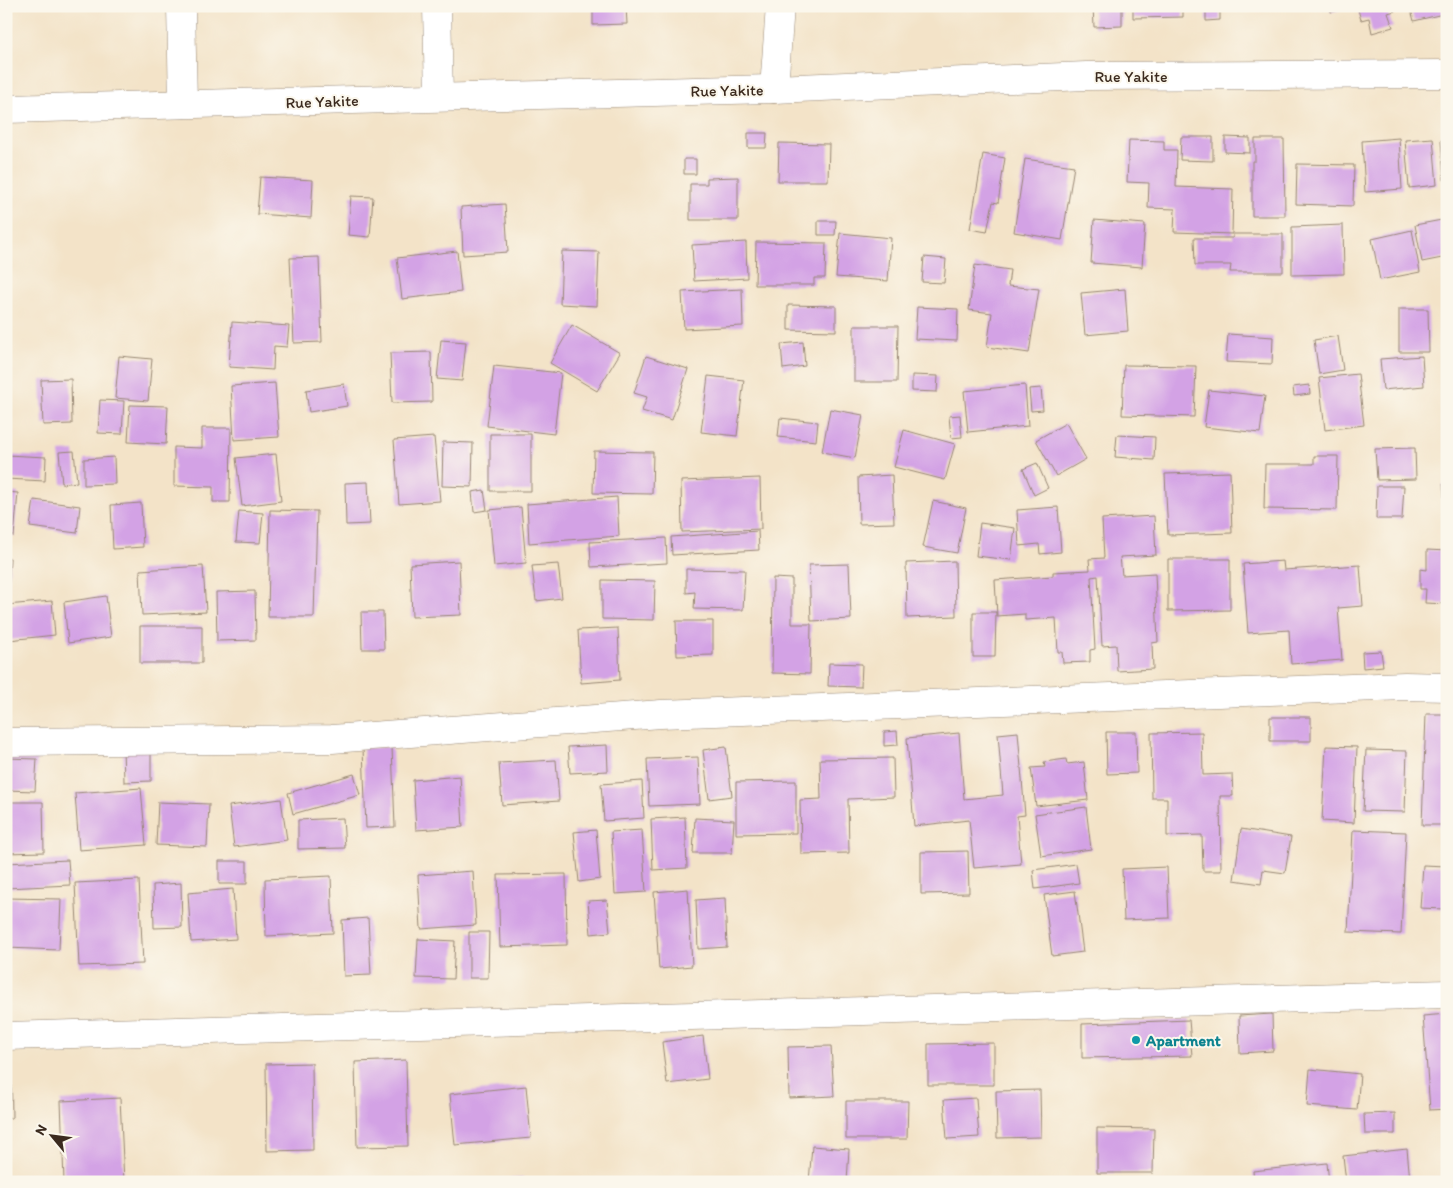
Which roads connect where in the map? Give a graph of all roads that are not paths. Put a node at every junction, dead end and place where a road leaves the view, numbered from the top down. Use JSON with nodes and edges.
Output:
{"nodes":[{"id":1,"x":181,"y":6,"type":"edge"},
{"id":2,"x":437,"y":6,"type":"edge"},
{"id":3,"x":780,"y":6,"type":"edge"},
{"id":4,"x":1447,"y":74,"type":"edge"},
{"id":5,"x":774,"y":89,"type":"junction"},
{"id":6,"x":439,"y":98,"type":"junction"},
{"id":7,"x":183,"y":104,"type":"junction"},
{"id":8,"x":6,"y":109,"type":"edge"},
{"id":9,"x":1447,"y":688,"type":"edge"},
{"id":10,"x":6,"y":742,"type":"edge"},
{"id":11,"x":1447,"y":994,"type":"edge"},
{"id":12,"x":6,"y":1036,"type":"edge"}],
"edges":[{"from":1,"to":7,"type":"street"},
{"from":2,"to":6,"type":"street"},
{"from":3,"to":5,"type":"street"},
{"from":4,"to":5,"type":"street","name":"Rue Yakite"},
{"from":5,"to":6,"type":"street","name":"Rue Yakite"},
{"from":6,"to":7,"type":"street","name":"Rue Yakite"},
{"from":7,"to":8,"type":"street","name":"Rue Yakite"},
{"from":9,"to":10,"type":"street"},
{"from":11,"to":12,"type":"street"}]}
